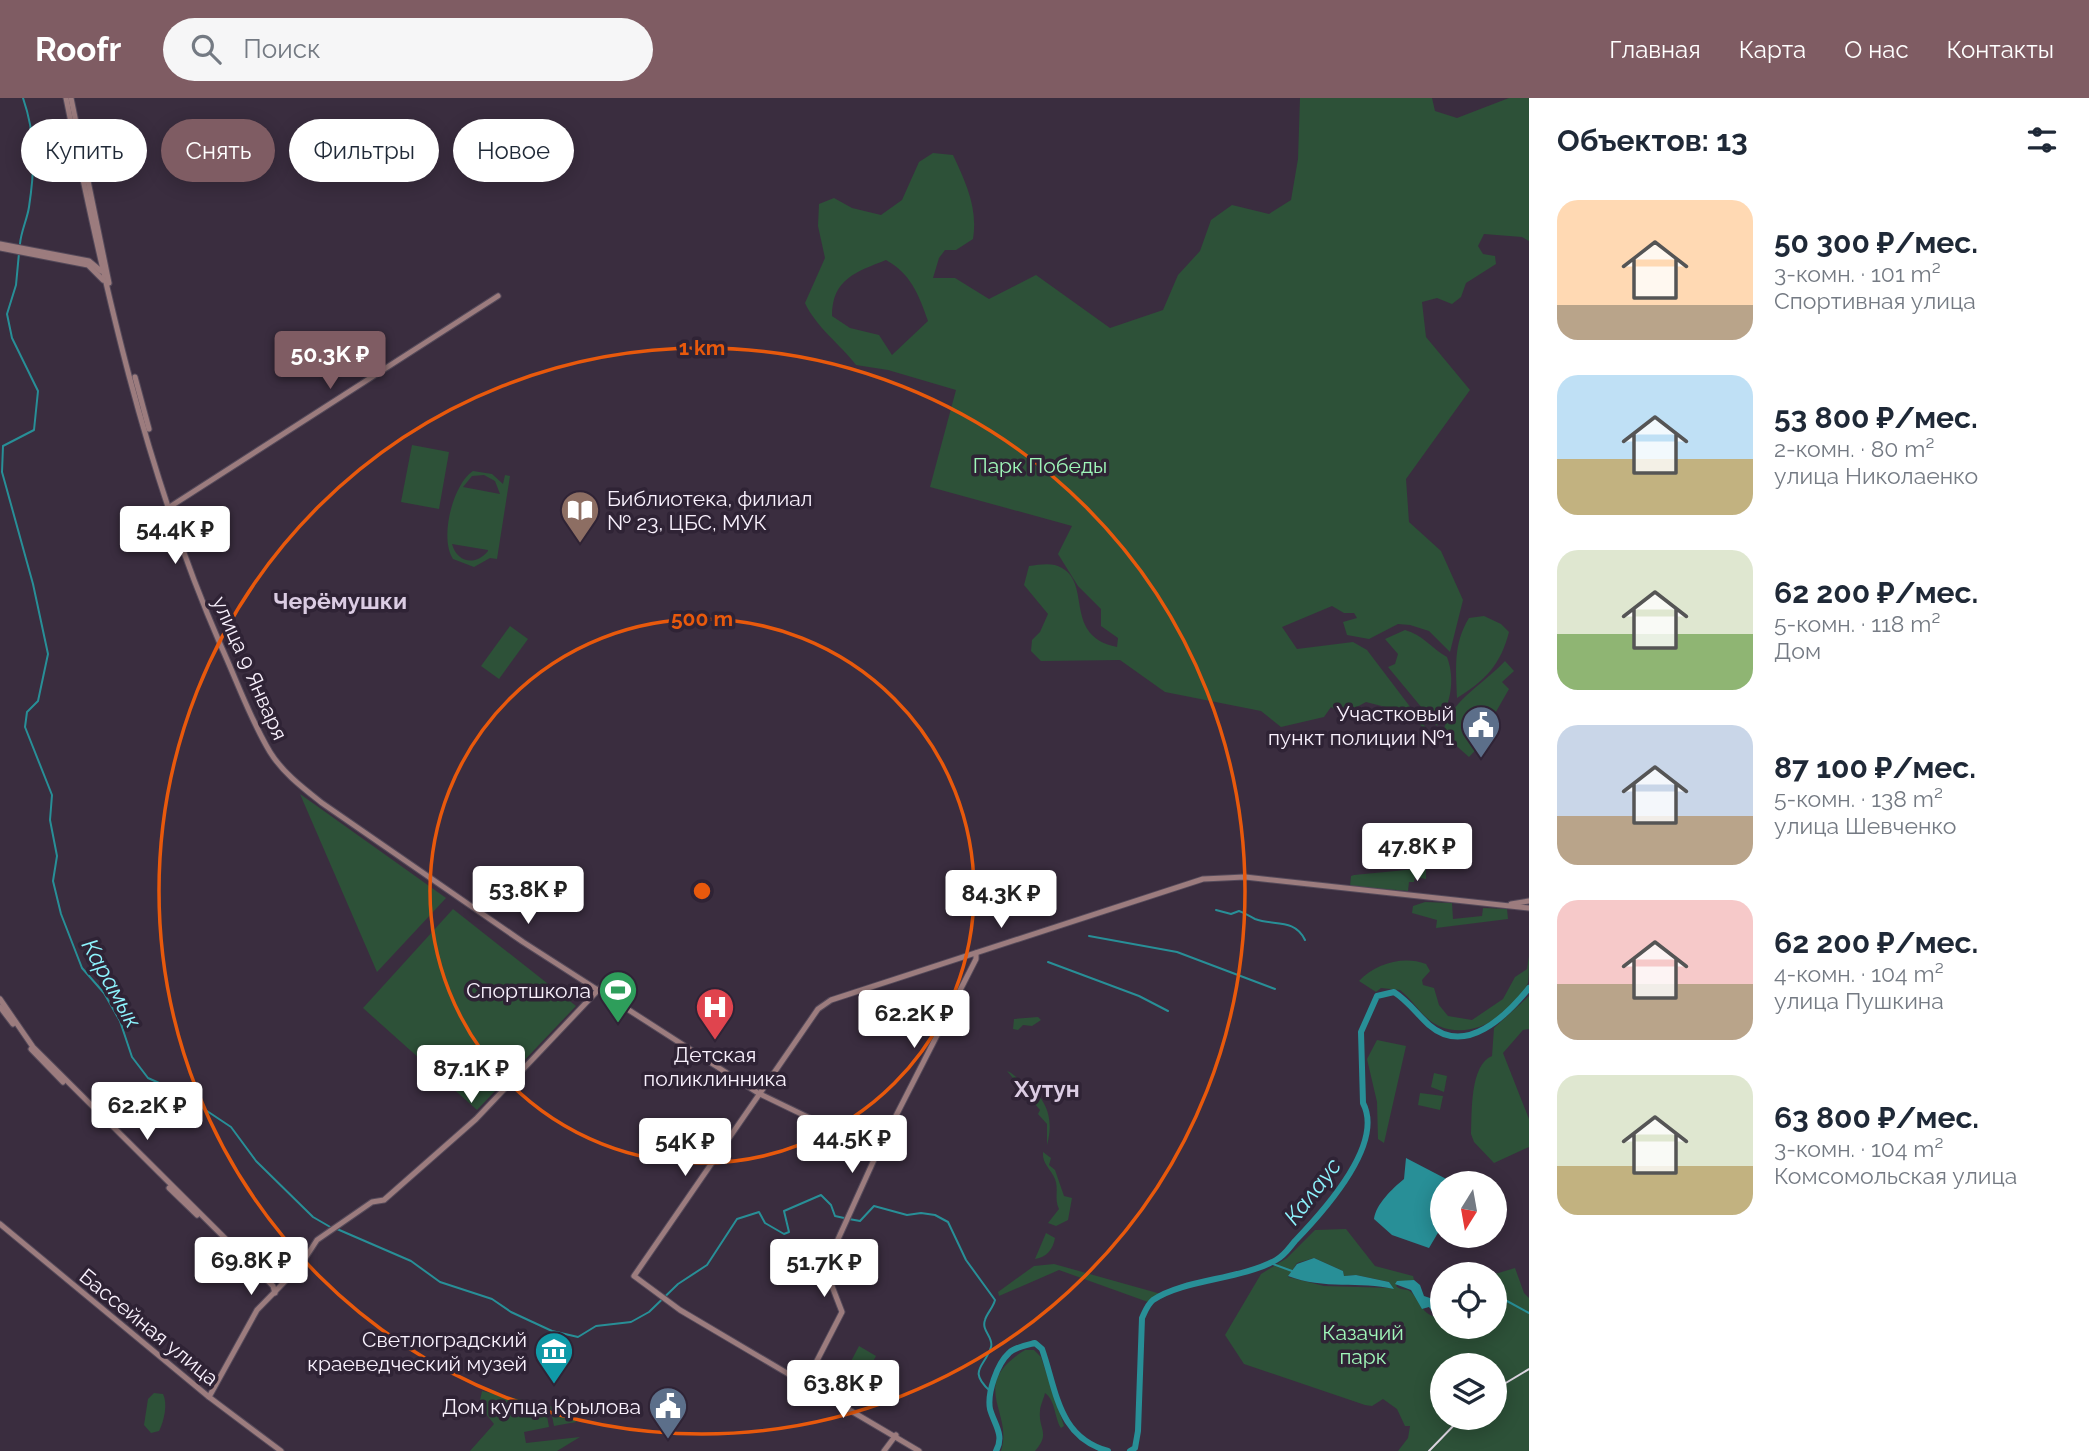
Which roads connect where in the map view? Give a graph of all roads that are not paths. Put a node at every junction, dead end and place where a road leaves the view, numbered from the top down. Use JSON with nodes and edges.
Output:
{"nodes":[{"id":1,"x":69,"y":98,"type":"edge"},
{"id":2,"x":0,"y":246,"type":"edge"},
{"id":3,"x":31,"y":251,"type":"junction"},
{"id":4,"x":103,"y":273,"type":"junction"},
{"id":5,"x":107,"y":281,"type":"junction"},
{"id":6,"x":498,"y":296,"type":"dead end"},
{"id":7,"x":170,"y":508,"type":"junction"},
{"id":8,"x":1529,"y":901,"type":"edge"},
{"id":9,"x":1498,"y":904,"type":"junction"},
{"id":10,"x":1529,"y":909,"type":"edge"},
{"id":11,"x":976,"y":954,"type":"junction"},
{"id":12,"x":600,"y":988,"type":"junction"},
{"id":13,"x":0,"y":999,"type":"edge"},
{"id":14,"x":0,"y":1007,"type":"edge"},
{"id":15,"x":760,"y":1094,"type":"junction"},
{"id":16,"x":878,"y":1151,"type":"junction"},
{"id":17,"x":0,"y":1224,"type":"edge"},
{"id":18,"x":275,"y":1293,"type":"junction"},
{"id":19,"x":806,"y":1382,"type":"junction"},
{"id":20,"x":209,"y":1397,"type":"junction"},
{"id":21,"x":895,"y":1435,"type":"junction"},
{"id":22,"x":281,"y":1451,"type":"edge"},
{"id":23,"x":884,"y":1451,"type":"edge"},
{"id":24,"x":921,"y":1451,"type":"edge"}],
"edges":[{"from":1,"to":4,"type":"main road"},
{"from":1,"to":5,"type":"main road"},
{"from":2,"to":3,"type":"main road"},
{"from":3,"to":4,"type":"main road"},
{"from":3,"to":5,"type":"main road"},
{"from":4,"to":5,"type":"main road"},
{"from":5,"to":7,"type":"main road","name":"улица 9 Января"},
{"from":6,"to":7,"type":"main road"},
{"from":7,"to":12,"type":"main road","name":"улица 9 Января"},
{"from":7,"to":12,"type":"main road","name":"улица 9 Января"},
{"from":8,"to":9,"type":"main road"},
{"from":9,"to":10,"type":"main road"},
{"from":9,"to":11,"type":"main road"},
{"from":10,"to":11,"type":"main road"},
{"from":11,"to":15,"type":"main road"},
{"from":11,"to":16,"type":"main road"},
{"from":12,"to":15,"type":"main road"},
{"from":12,"to":18,"type":"main road"},
{"from":13,"to":18,"type":"main road"},
{"from":14,"to":18,"type":"main road"},
{"from":15,"to":16,"type":"main road"},
{"from":15,"to":19,"type":"main road"},
{"from":16,"to":19,"type":"main road"},
{"from":17,"to":20,"type":"main road","name":"Бассейная улица"},
{"from":18,"to":20,"type":"main road"},
{"from":19,"to":21,"type":"main road"},
{"from":20,"to":22,"type":"main road","name":"Бассейная улица"},
{"from":21,"to":23,"type":"main road"},
{"from":21,"to":24,"type":"main road"}]}
